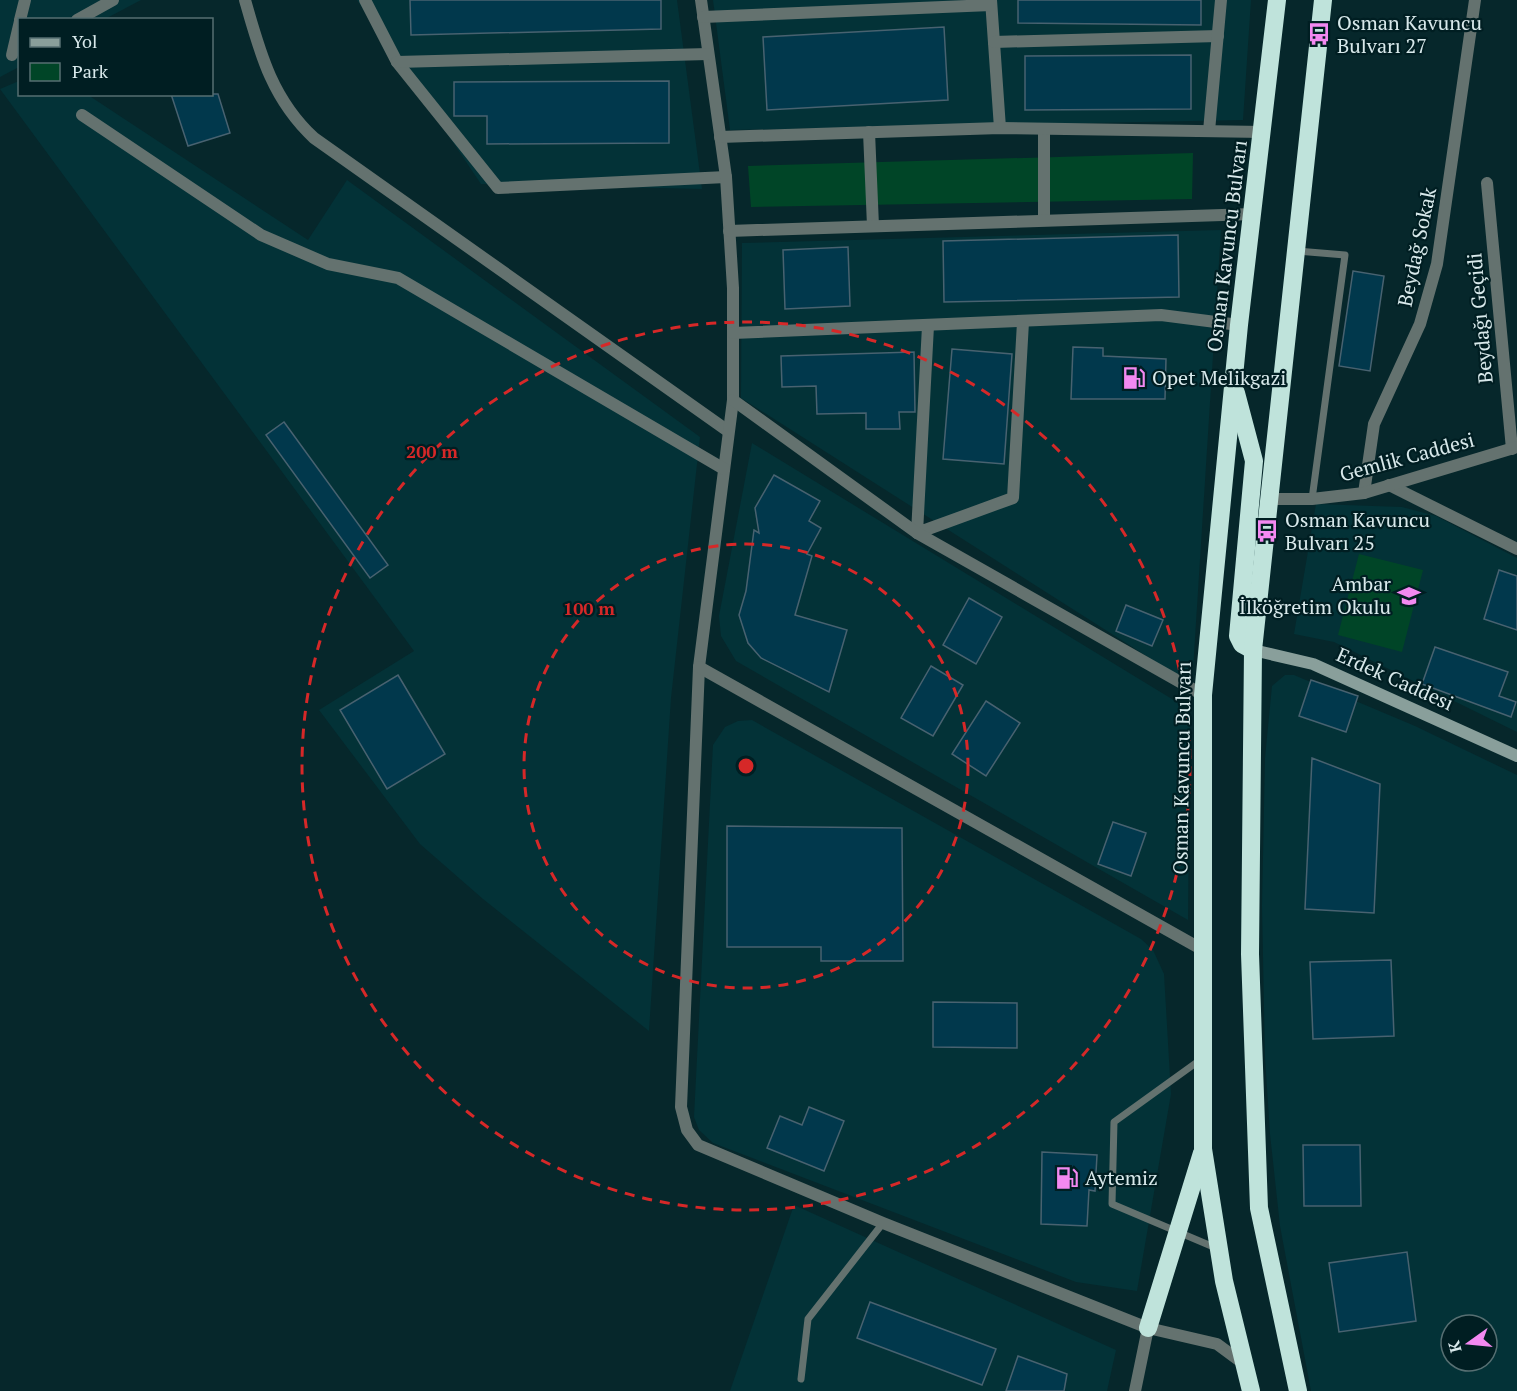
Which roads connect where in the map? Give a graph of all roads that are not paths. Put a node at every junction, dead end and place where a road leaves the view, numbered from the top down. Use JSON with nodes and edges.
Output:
{"nodes":[{"id":1,"x":25,"y":0,"type":"edge"},
{"id":2,"x":112,"y":0,"type":"edge"},
{"id":3,"x":245,"y":0,"type":"edge"},
{"id":4,"x":365,"y":0,"type":"edge"},
{"id":5,"x":701,"y":0,"type":"edge"},
{"id":6,"x":1221,"y":0,"type":"edge"},
{"id":7,"x":1277,"y":0,"type":"edge"},
{"id":8,"x":1323,"y":0,"type":"edge"},
{"id":9,"x":1475,"y":0,"type":"edge"},
{"id":10,"x":991,"y":2,"type":"edge"},
{"id":11,"x":703,"y":17,"type":"junction"},
{"id":12,"x":20,"y":18,"type":"edge"},
{"id":13,"x":80,"y":18,"type":"edge"},
{"id":14,"x":18,"y":26,"type":"edge"},
{"id":15,"x":1218,"y":36,"type":"junction"},
{"id":16,"x":994,"y":42,"type":"junction"},
{"id":17,"x":708,"y":54,"type":"junction"},
{"id":18,"x":8,"y":56,"type":"edge"},
{"id":19,"x":397,"y":62,"type":"junction"},
{"id":20,"x":82,"y":114,"type":"dead end"},
{"id":21,"x":1000,"y":128,"type":"junction"},
{"id":22,"x":1044,"y":129,"type":"junction"},
{"id":23,"x":1209,"y":131,"type":"junction"},
{"id":24,"x":869,"y":132,"type":"junction"},
{"id":25,"x":1264,"y":132,"type":"junction"},
{"id":26,"x":720,"y":137,"type":"junction"},
{"id":27,"x":726,"y":177,"type":"junction"},
{"id":28,"x":1487,"y":183,"type":"dead end"},
{"id":29,"x":1253,"y":214,"type":"junction"},
{"id":30,"x":1044,"y":220,"type":"junction"},
{"id":31,"x":873,"y":226,"type":"junction"},
{"id":32,"x":729,"y":231,"type":"junction"},
{"id":33,"x":1297,"y":251,"type":"junction"},
{"id":34,"x":1023,"y":322,"type":"junction"},
{"id":35,"x":1239,"y":325,"type":"junction"},
{"id":36,"x":928,"y":326,"type":"junction"},
{"id":37,"x":733,"y":333,"type":"junction"},
{"id":38,"x":1234,"y":382,"type":"junction"},
{"id":39,"x":733,"y":400,"type":"junction"},
{"id":40,"x":729,"y":431,"type":"junction"},
{"id":41,"x":1514,"y":448,"type":"edge"},
{"id":42,"x":724,"y":469,"type":"junction"},
{"id":43,"x":1389,"y":486,"type":"junction"},
{"id":44,"x":1364,"y":493,"type":"junction"},
{"id":45,"x":1271,"y":499,"type":"junction"},
{"id":46,"x":1312,"y":499,"type":"junction"},
{"id":47,"x":917,"y":533,"type":"junction"},
{"id":48,"x":1517,"y":549,"type":"edge"},
{"id":49,"x":1253,"y":650,"type":"junction"},
{"id":50,"x":699,"y":667,"type":"junction"},
{"id":51,"x":1203,"y":694,"type":"junction"},
{"id":52,"x":1517,"y":756,"type":"edge"},
{"id":53,"x":1203,"y":950,"type":"junction"},
{"id":54,"x":1203,"y":1058,"type":"junction"},
{"id":55,"x":1203,"y":1149,"type":"junction"},
{"id":56,"x":883,"y":1223,"type":"junction"},
{"id":57,"x":1177,"y":1234,"type":"junction"},
{"id":58,"x":1219,"y":1249,"type":"junction"},
{"id":59,"x":1148,"y":1328,"type":"junction"},
{"id":60,"x":1244,"y":1364,"type":"junction"},
{"id":61,"x":801,"y":1379,"type":"dead end"},
{"id":62,"x":1135,"y":1391,"type":"edge"},
{"id":63,"x":1251,"y":1391,"type":"edge"},
{"id":64,"x":1298,"y":1391,"type":"edge"}],
"edges":[{"from":1,"to":12,"type":"street"},
{"from":2,"to":13,"type":"street"},
{"from":3,"to":40,"type":"street"},
{"from":4,"to":19,"type":"street"},
{"from":5,"to":11,"type":"street"},
{"from":6,"to":15,"type":"street"},
{"from":7,"to":25,"type":"highway","name":"Osman Kavuncu Bulvarı"},
{"from":8,"to":33,"type":"highway"},
{"from":9,"to":44,"type":"street","name":"Beydağ Sokak"},
{"from":10,"to":11,"type":"street"},
{"from":10,"to":16,"type":"street"},
{"from":11,"to":17,"type":"street"},
{"from":14,"to":18,"type":"street"},
{"from":15,"to":16,"type":"street"},
{"from":15,"to":23,"type":"street"},
{"from":16,"to":21,"type":"street"},
{"from":17,"to":19,"type":"street"},
{"from":17,"to":26,"type":"street"},
{"from":19,"to":27,"type":"street"},
{"from":20,"to":42,"type":"street"},
{"from":21,"to":22,"type":"street"},
{"from":21,"to":24,"type":"street"},
{"from":22,"to":23,"type":"street"},
{"from":22,"to":30,"type":"street"},
{"from":23,"to":25,"type":"street"},
{"from":24,"to":26,"type":"street"},
{"from":24,"to":31,"type":"street"},
{"from":25,"to":29,"type":"highway","name":"Osman Kavuncu Bulvarı"},
{"from":26,"to":27,"type":"street"},
{"from":27,"to":32,"type":"street"},
{"from":28,"to":41,"type":"street","name":"Beydağı Geçidi"},
{"from":29,"to":30,"type":"street"},
{"from":29,"to":35,"type":"highway","name":"Osman Kavuncu Bulvarı"},
{"from":30,"to":31,"type":"street"},
{"from":31,"to":32,"type":"street"},
{"from":32,"to":37,"type":"street"},
{"from":33,"to":45,"type":"highway"},
{"from":33,"to":46,"type":"lane"},
{"from":34,"to":35,"type":"street"},
{"from":34,"to":36,"type":"street"},
{"from":34,"to":47,"type":"street"},
{"from":35,"to":38,"type":"highway","name":"Osman Kavuncu Bulvarı"},
{"from":36,"to":37,"type":"street"},
{"from":36,"to":47,"type":"street"},
{"from":37,"to":39,"type":"street"},
{"from":38,"to":49,"type":"highway"},
{"from":38,"to":51,"type":"highway","name":"Osman Kavuncu Bulvarı"},
{"from":39,"to":40,"type":"street"},
{"from":39,"to":47,"type":"street"},
{"from":40,"to":42,"type":"street"},
{"from":41,"to":43,"type":"street","name":"Gemlik Caddesi"},
{"from":42,"to":50,"type":"street"},
{"from":43,"to":44,"type":"street","name":"Gemlik Caddesi"},
{"from":43,"to":48,"type":"street"},
{"from":44,"to":46,"type":"street","name":"Gemlik Caddesi"},
{"from":45,"to":46,"type":"street","name":"Gemlik Caddesi"},
{"from":45,"to":49,"type":"highway"},
{"from":47,"to":51,"type":"street"},
{"from":49,"to":52,"type":"street","name":"Erdek Caddesi"},
{"from":49,"to":64,"type":"highway"},
{"from":50,"to":53,"type":"street"},
{"from":50,"to":56,"type":"street"},
{"from":51,"to":53,"type":"highway","name":"Osman Kavuncu Bulvarı"},
{"from":53,"to":54,"type":"highway","name":"Osman Kavuncu Bulvarı"},
{"from":54,"to":55,"type":"highway","name":"Osman Kavuncu Bulvarı"},
{"from":54,"to":57,"type":"lane"},
{"from":55,"to":57,"type":"highway"},
{"from":55,"to":58,"type":"highway","name":"Osman Kavuncu Bulvarı"},
{"from":56,"to":59,"type":"street"},
{"from":56,"to":61,"type":"lane"},
{"from":57,"to":58,"type":"lane"},
{"from":57,"to":59,"type":"highway"},
{"from":58,"to":60,"type":"highway","name":"Osman Kavuncu Bulvarı"},
{"from":59,"to":60,"type":"street"},
{"from":59,"to":62,"type":"street"},
{"from":60,"to":63,"type":"highway","name":"Osman Kavuncu Bulvarı"}]}
